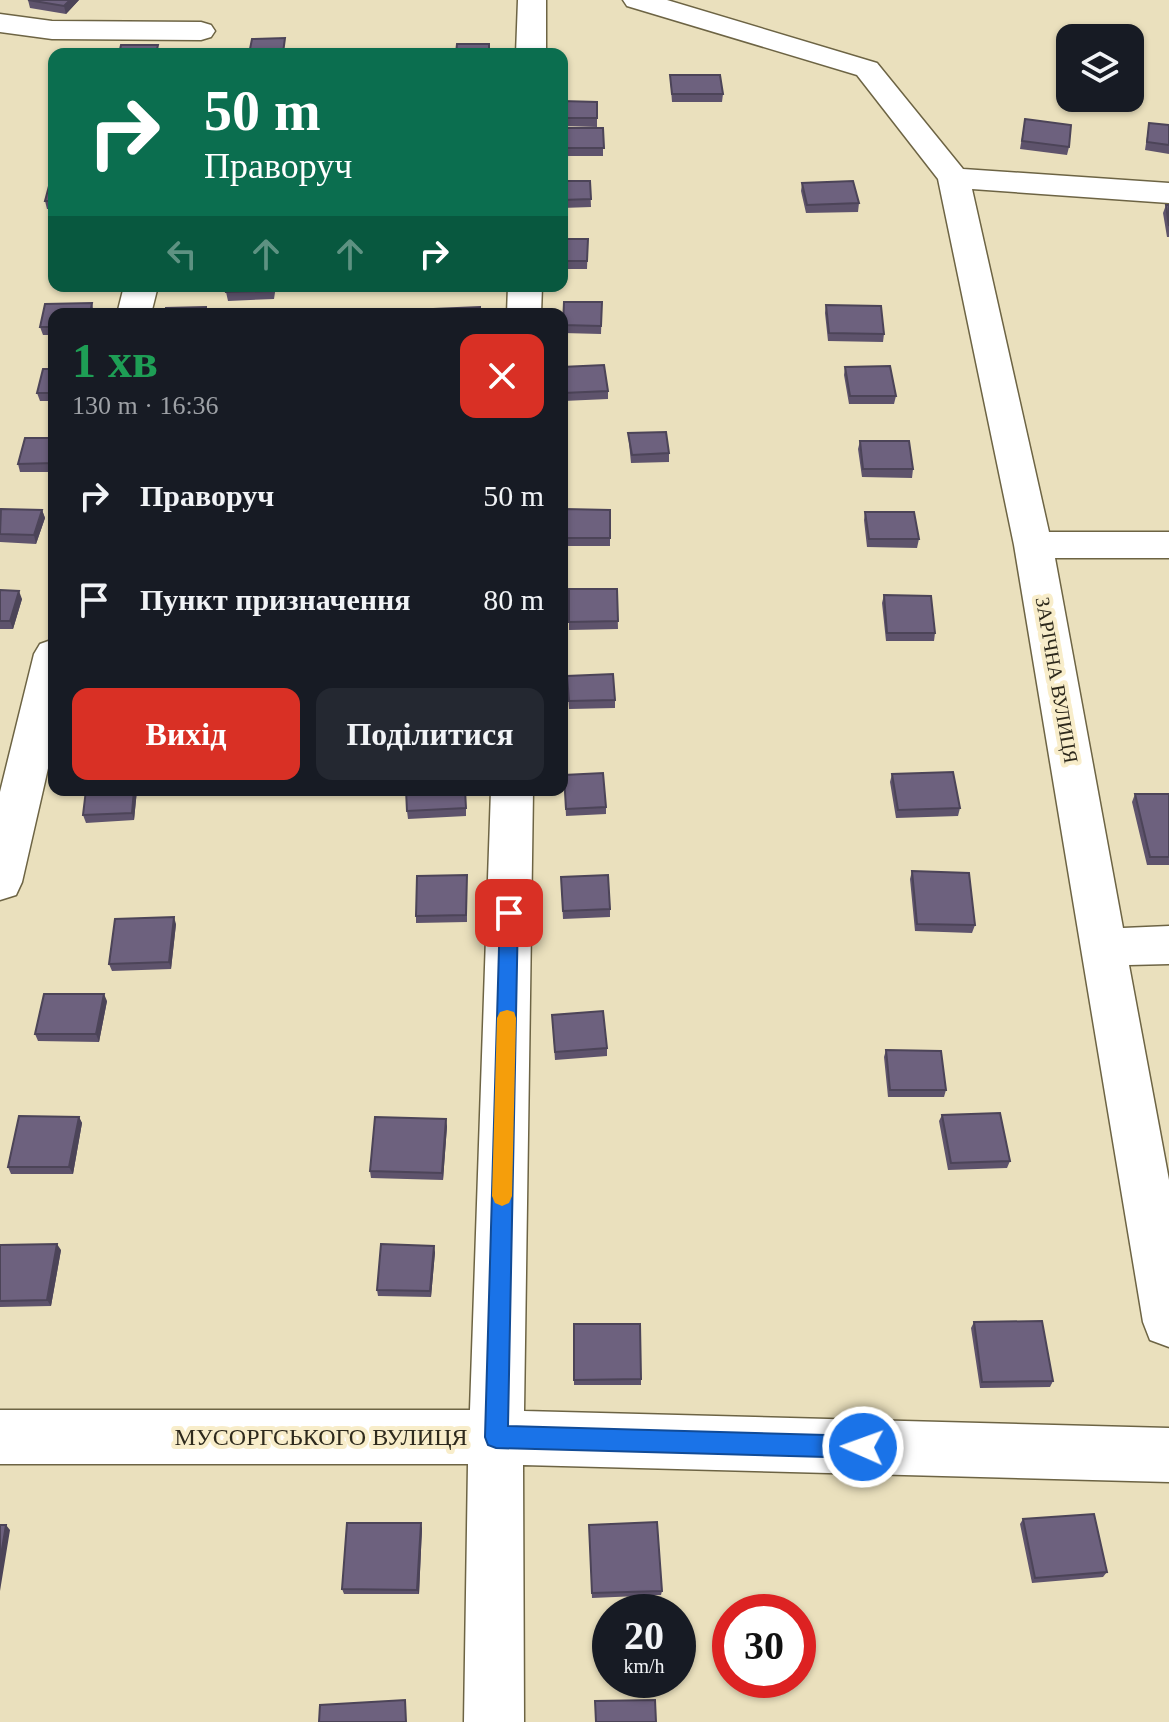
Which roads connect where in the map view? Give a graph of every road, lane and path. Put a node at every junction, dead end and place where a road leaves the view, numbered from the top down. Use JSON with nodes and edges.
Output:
{"nodes":[{"id":1,"x":204,"y":0,"type":"edge"},
{"id":2,"x":532,"y":0,"type":"edge"},
{"id":3,"x":637,"y":0,"type":"edge"},
{"id":4,"x":0,"y":23,"type":"edge"},
{"id":5,"x":199,"y":42,"type":"edge"},
{"id":6,"x":531,"y":48,"type":"edge"},
{"id":7,"x":954,"y":178,"type":"junction"},
{"id":8,"x":1169,"y":193,"type":"edge"},
{"id":9,"x":1033,"y":545,"type":"junction"},
{"id":10,"x":1169,"y":545,"type":"edge"},
{"id":11,"x":48,"y":679,"type":"edge"},
{"id":12,"x":512,"y":796,"type":"edge"},
{"id":13,"x":0,"y":882,"type":"edge"},
{"id":14,"x":1169,"y":945,"type":"edge"},
{"id":15,"x":1104,"y":947,"type":"junction"},
{"id":16,"x":1169,"y":1322,"type":"edge"},
{"id":17,"x":0,"y":1437,"type":"edge"},
{"id":18,"x":496,"y":1437,"type":"junction"},
{"id":19,"x":1169,"y":1455,"type":"edge"},
{"id":20,"x":494,"y":1722,"type":"edge"}],
"edges":[{"from":1,"to":5,"type":"street"},
{"from":2,"to":6,"type":"street"},
{"from":3,"to":7,"type":"street","name":"ЗАРІЧНА ВУЛИЦЯ"},
{"from":4,"to":5,"type":"street"},
{"from":7,"to":8,"type":"street"},
{"from":7,"to":9,"type":"street","name":"ЗАРІЧНА ВУЛИЦЯ"},
{"from":9,"to":10,"type":"street"},
{"from":9,"to":15,"type":"street","name":"ЗАРІЧНА ВУЛИЦЯ"},
{"from":11,"to":13,"type":"street"},
{"from":12,"to":18,"type":"street"},
{"from":14,"to":15,"type":"street"},
{"from":15,"to":16,"type":"street","name":"ЗАРІЧНА ВУЛИЦЯ"},
{"from":17,"to":18,"type":"street","name":"МУСОРГСЬКОГО ВУЛИЦЯ"},
{"from":18,"to":19,"type":"street","name":"МУСОРГСЬКОГО ВУЛИЦЯ"},
{"from":18,"to":20,"type":"street"}]}
